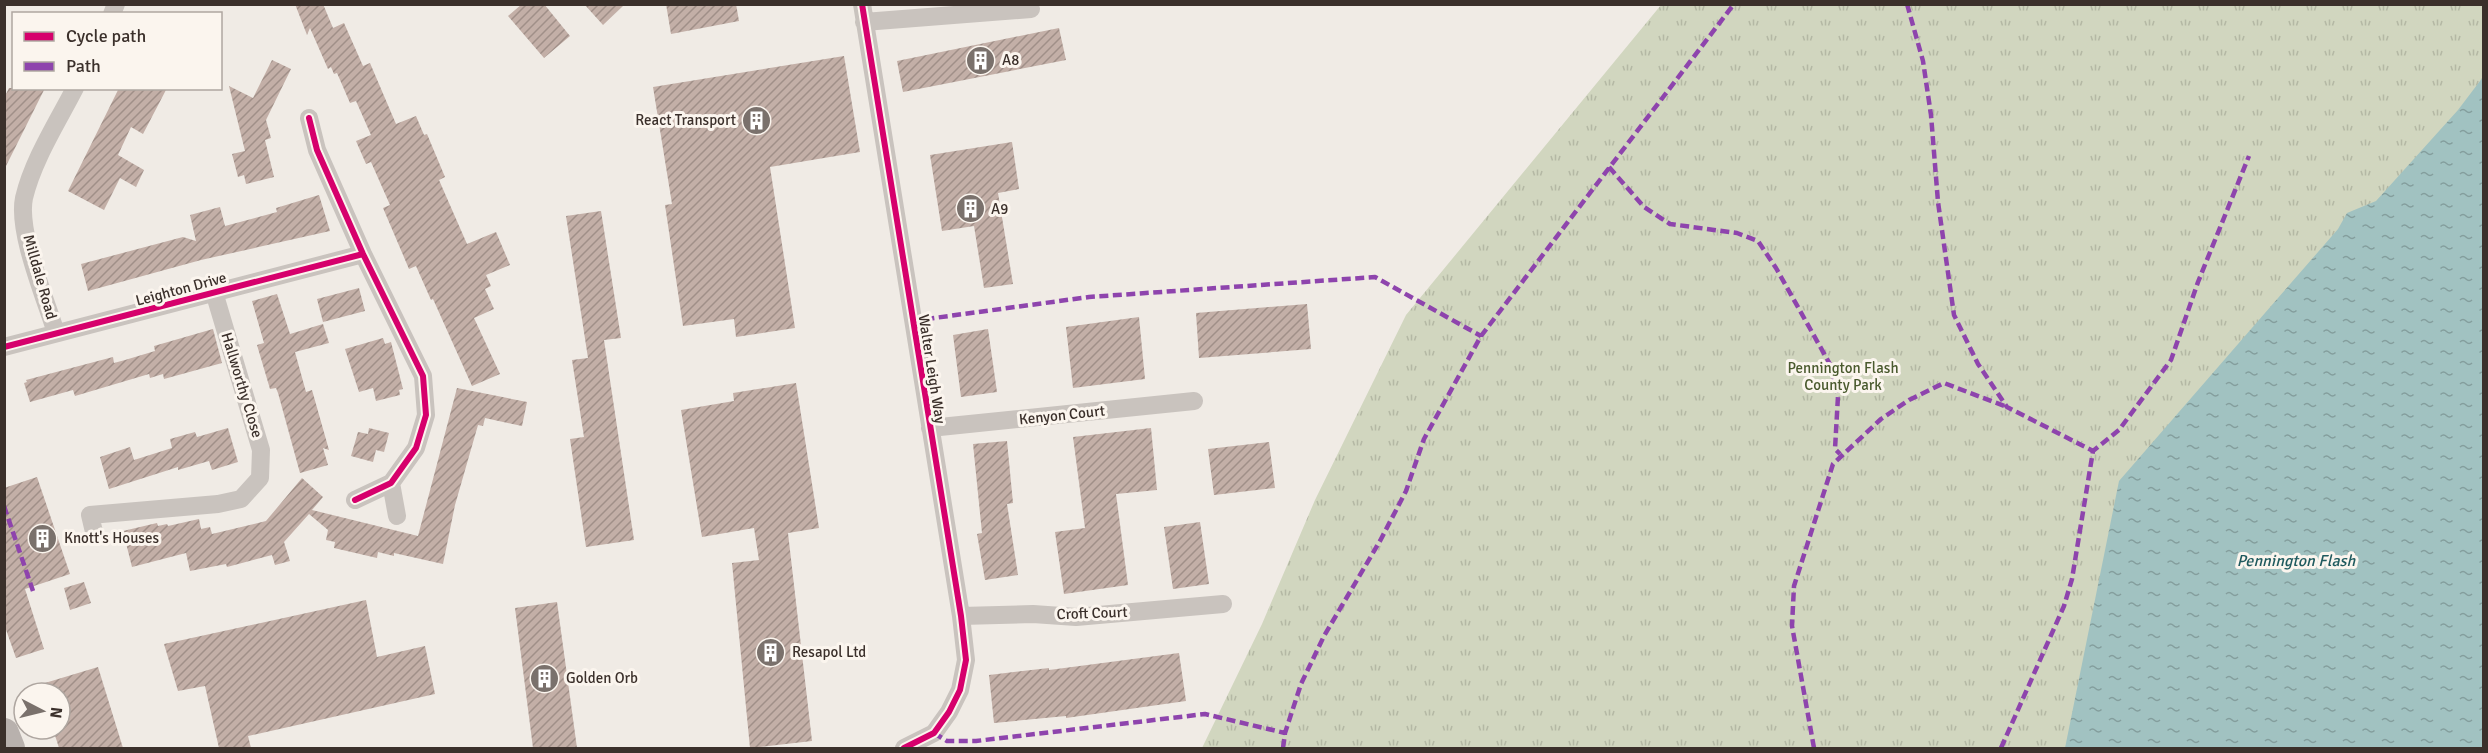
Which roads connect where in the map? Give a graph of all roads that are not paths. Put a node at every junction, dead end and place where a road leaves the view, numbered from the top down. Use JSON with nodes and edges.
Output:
{"nodes":[{"id":1,"x":1031,"y":9,"type":"dead end"},
{"id":2,"x":863,"y":13,"type":"edge"},
{"id":3,"x":74,"y":90,"type":"edge"},
{"id":4,"x":309,"y":118,"type":"dead end"},
{"id":5,"x":363,"y":254,"type":"junction"},
{"id":6,"x":214,"y":292,"type":"junction"},
{"id":7,"x":56,"y":333,"type":"junction"},
{"id":8,"x":4,"y":347,"type":"edge"},
{"id":9,"x":1194,"y":401,"type":"dead end"},
{"id":10,"x":930,"y":428,"type":"junction"},
{"id":11,"x":391,"y":483,"type":"junction"},
{"id":12,"x":355,"y":500,"type":"dead end"},
{"id":13,"x":90,"y":516,"type":"dead end"},
{"id":14,"x":397,"y":516,"type":"dead end"},
{"id":15,"x":1223,"y":604,"type":"dead end"},
{"id":16,"x":961,"y":616,"type":"junction"},
{"id":17,"x":4,"y":733,"type":"edge"},
{"id":18,"x":10,"y":748,"type":"edge"},
{"id":19,"x":904,"y":748,"type":"edge"}],
"edges":[{"from":1,"to":2,"type":"street"},
{"from":2,"to":10,"type":"street","name":"Walter Leigh Way"},
{"from":3,"to":7,"type":"street","name":"Milldale Road"},
{"from":4,"to":5,"type":"street"},
{"from":5,"to":6,"type":"street","name":"Leighton Drive"},
{"from":5,"to":11,"type":"street"},
{"from":6,"to":7,"type":"street","name":"Leighton Drive"},
{"from":6,"to":13,"type":"street","name":"Hallworthy Close"},
{"from":7,"to":8,"type":"street","name":"Leighton Drive"},
{"from":9,"to":10,"type":"street","name":"Kenyon Court"},
{"from":10,"to":16,"type":"street","name":"Walter Leigh Way"},
{"from":11,"to":12,"type":"street"},
{"from":11,"to":14,"type":"street"},
{"from":15,"to":16,"type":"street","name":"Croft Court"},
{"from":16,"to":19,"type":"street","name":"Walter Leigh Way"},
{"from":17,"to":18,"type":"main road"}]}
